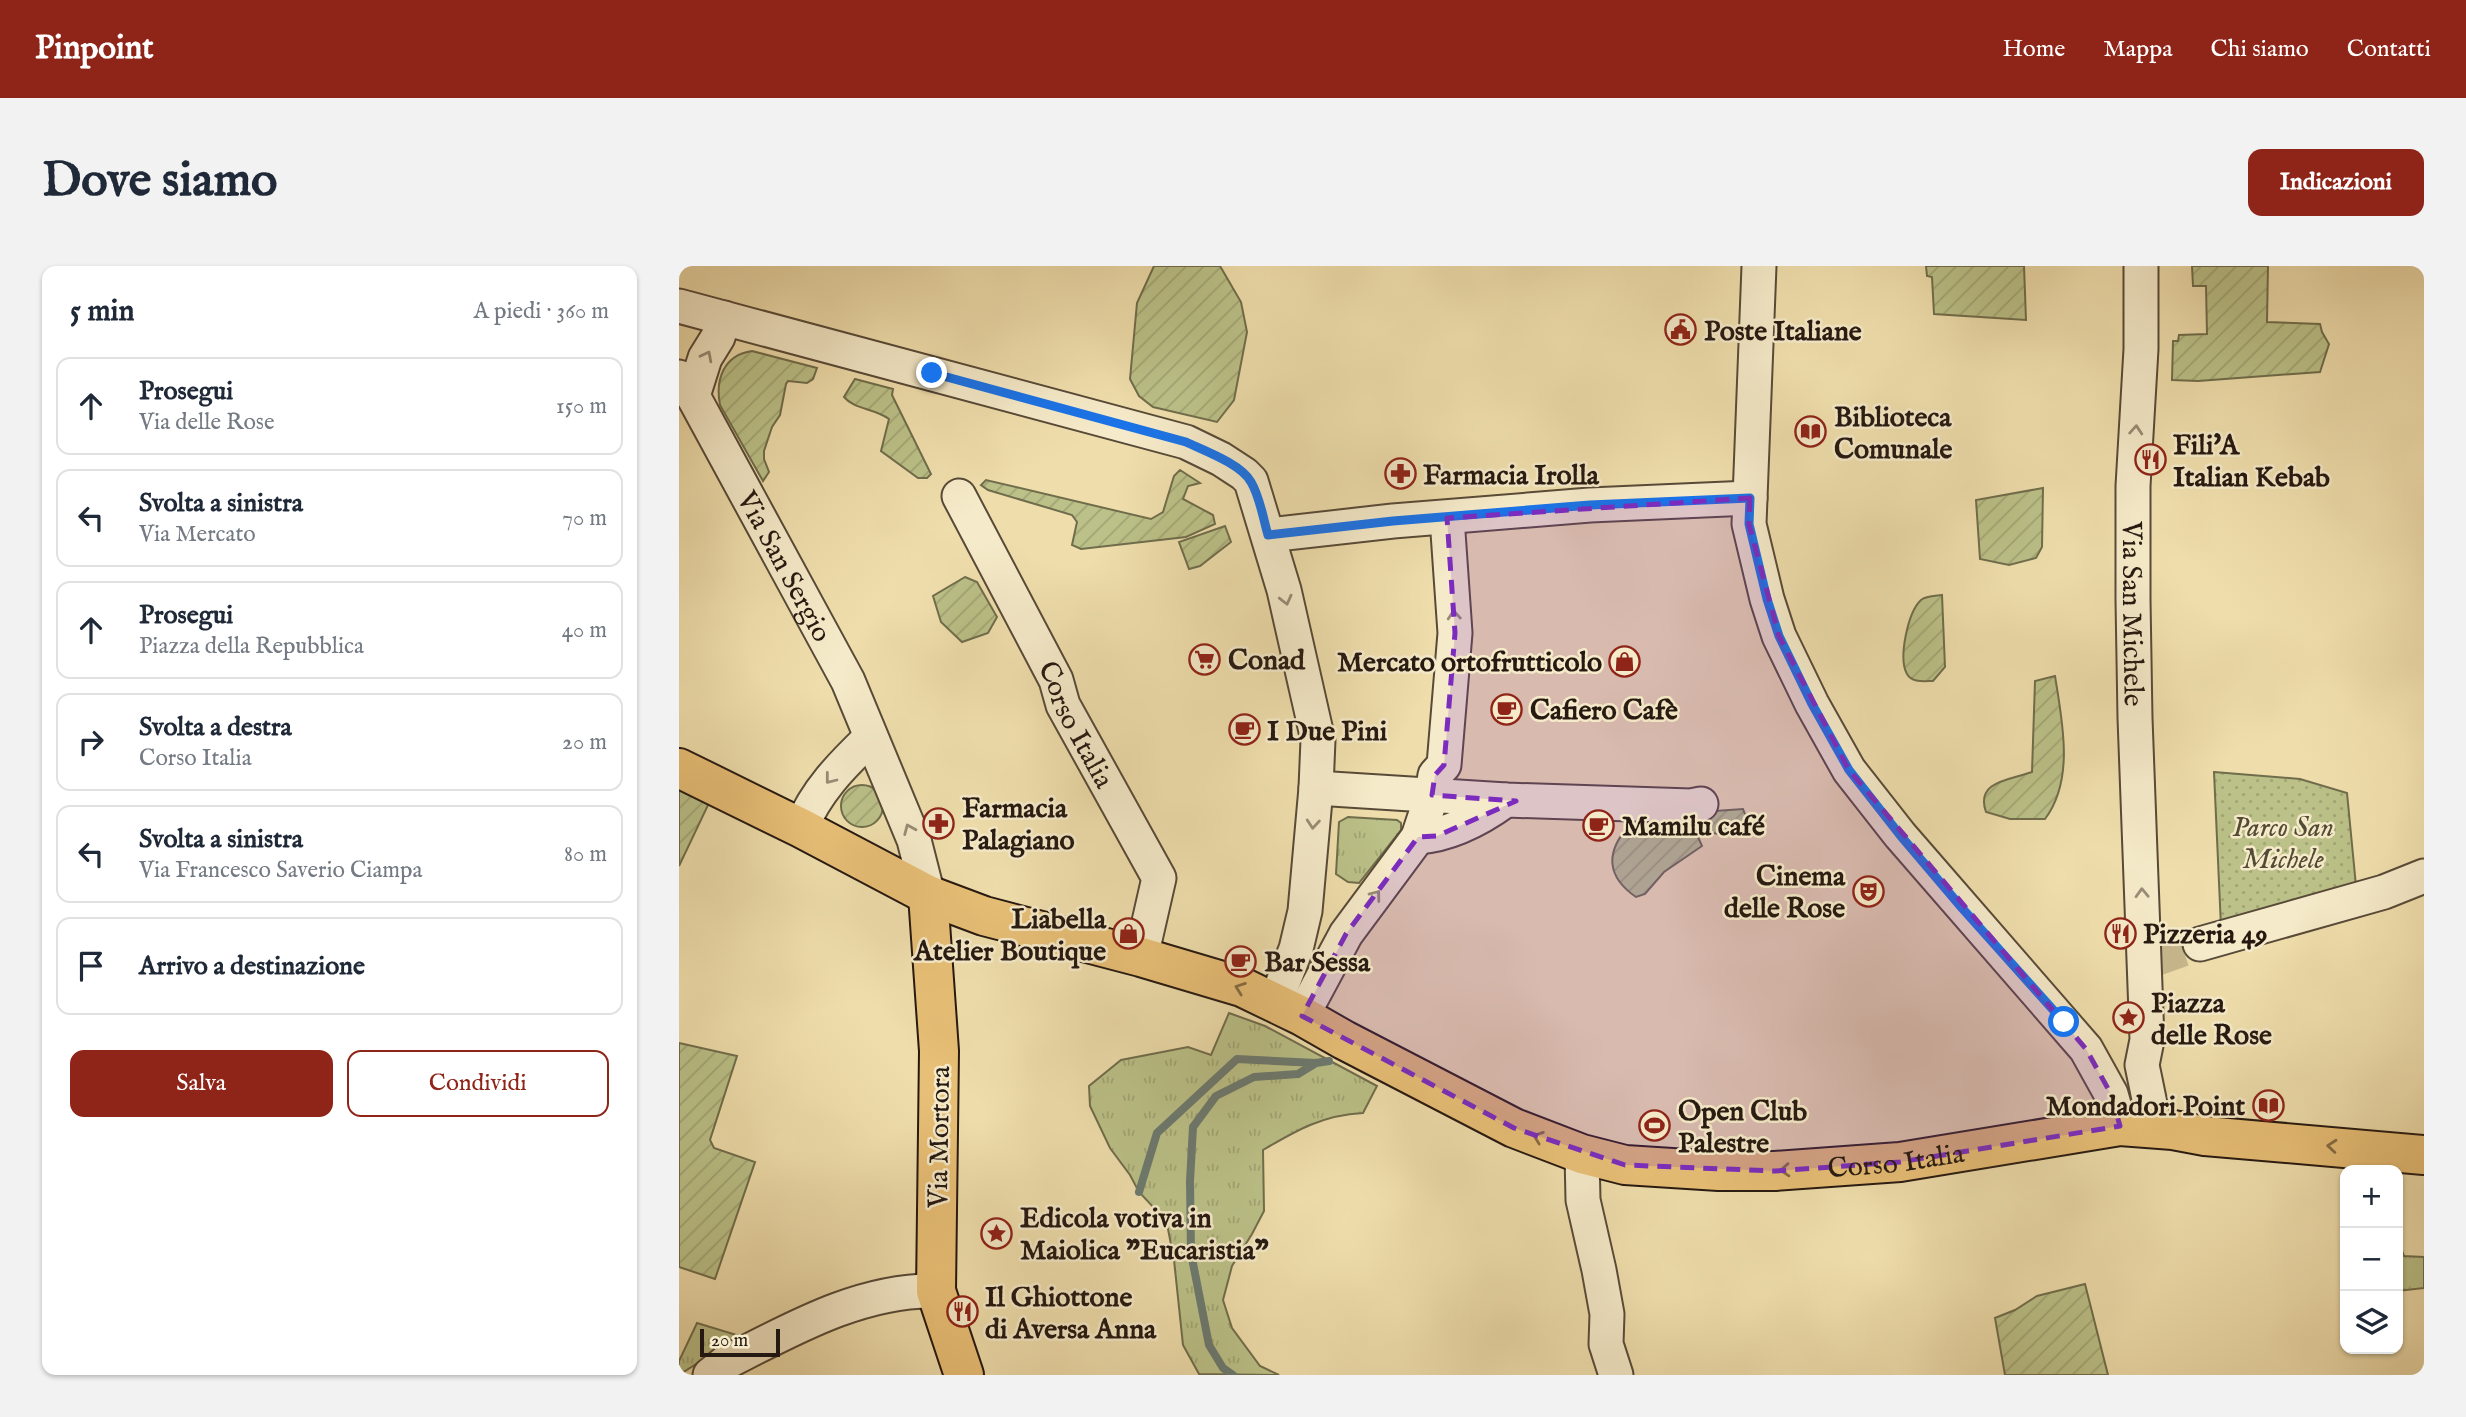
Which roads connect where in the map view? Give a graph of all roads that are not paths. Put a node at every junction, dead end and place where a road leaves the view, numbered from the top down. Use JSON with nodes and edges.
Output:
{"nodes":[{"id":1,"x":1759,"y":266,"type":"edge"},
{"id":2,"x":2141,"y":266,"type":"edge"},
{"id":3,"x":679,"y":306,"type":"edge"},
{"id":4,"x":724,"y":318,"type":"junction"},
{"id":5,"x":686,"y":387,"type":"edge"},
{"id":6,"x":959,"y":496,"type":"dead end"},
{"id":7,"x":1750,"y":498,"type":"junction"},
{"id":8,"x":1447,"y":518,"type":"junction"},
{"id":9,"x":1268,"y":535,"type":"junction"},
{"id":10,"x":870,"y":738,"type":"junction"},
{"id":11,"x":679,"y":768,"type":"edge"},
{"id":12,"x":1317,"y":789,"type":"junction"},
{"id":13,"x":1432,"y":795,"type":"junction"},
{"id":14,"x":1506,"y":800,"type":"junction"},
{"id":15,"x":1701,"y":804,"type":"dead end"},
{"id":16,"x":801,"y":828,"type":"junction"},
{"id":17,"x":1418,"y":837,"type":"junction"},
{"id":18,"x":2424,"y":876,"type":"edge"},
{"id":19,"x":928,"y":895,"type":"junction"},
{"id":20,"x":1326,"y":924,"type":"junction"},
{"id":21,"x":2200,"y":944,"type":"tunnel mouth"},
{"id":22,"x":1140,"y":957,"type":"junction"},
{"id":23,"x":1289,"y":1009,"type":"junction"},
{"id":24,"x":2142,"y":1065,"type":"junction"},
{"id":25,"x":2099,"y":1070,"type":"junction"},
{"id":26,"x":2138,"y":1127,"type":"junction"},
{"id":27,"x":1582,"y":1153,"type":"junction"},
{"id":28,"x":2424,"y":1155,"type":"edge"},
{"id":29,"x":936,"y":1291,"type":"junction"},
{"id":30,"x":710,"y":1375,"type":"edge"},
{"id":31,"x":964,"y":1375,"type":"edge"},
{"id":32,"x":1616,"y":1375,"type":"edge"}],
"edges":[{"from":1,"to":7,"type":"street"},
{"from":24,"to":2,"type":"street","name":"Via San Michele","one_way":true},
{"from":3,"to":4,"type":"street"},
{"from":5,"to":4,"type":"street","name":"Via San Sergio","one_way":true},
{"from":4,"to":9,"type":"street"},
{"from":5,"to":10,"type":"street","name":"Via San Sergio"},
{"from":6,"to":22,"type":"street","name":"Corso Italia"},
{"from":7,"to":8,"type":"street"},
{"from":7,"to":25,"type":"street"},
{"from":8,"to":9,"type":"street"},
{"from":13,"to":8,"type":"street","one_way":true},
{"from":9,"to":12,"type":"street","one_way":true},
{"from":10,"to":16,"type":"street","one_way":true},
{"from":19,"to":10,"type":"street","name":"Via San Sergio","one_way":true},
{"from":11,"to":16,"type":"main road","name":"Corso Italia"},
{"from":12,"to":13,"type":"street"},
{"from":12,"to":20,"type":"street","one_way":true},
{"from":13,"to":14,"type":"street"},
{"from":13,"to":17,"type":"street"},
{"from":14,"to":15,"type":"street"},
{"from":14,"to":17,"type":"street"},
{"from":16,"to":19,"type":"main road","name":"Corso Italia"},
{"from":20,"to":17,"type":"street","one_way":true},
{"from":18,"to":21,"type":"street"},
{"from":19,"to":22,"type":"main road","name":"Corso Italia"},
{"from":19,"to":29,"type":"main road","name":"Via Mortora"},
{"from":20,"to":23,"type":"street"},
{"from":20,"to":23,"type":"street"},
{"from":23,"to":22,"type":"main road","name":"Corso Italia","one_way":true},
{"from":27,"to":23,"type":"main road","name":"Corso Italia","one_way":true},
{"from":24,"to":25,"type":"street"},
{"from":24,"to":26,"type":"street"},
{"from":25,"to":26,"type":"street"},
{"from":26,"to":27,"type":"main road","name":"Corso Italia","one_way":true},
{"from":28,"to":26,"type":"main road","name":"Corso Italia","one_way":true},
{"from":27,"to":32,"type":"street"},
{"from":29,"to":30,"type":"street"},
{"from":29,"to":31,"type":"main road","name":"Via Mortora"}]}
